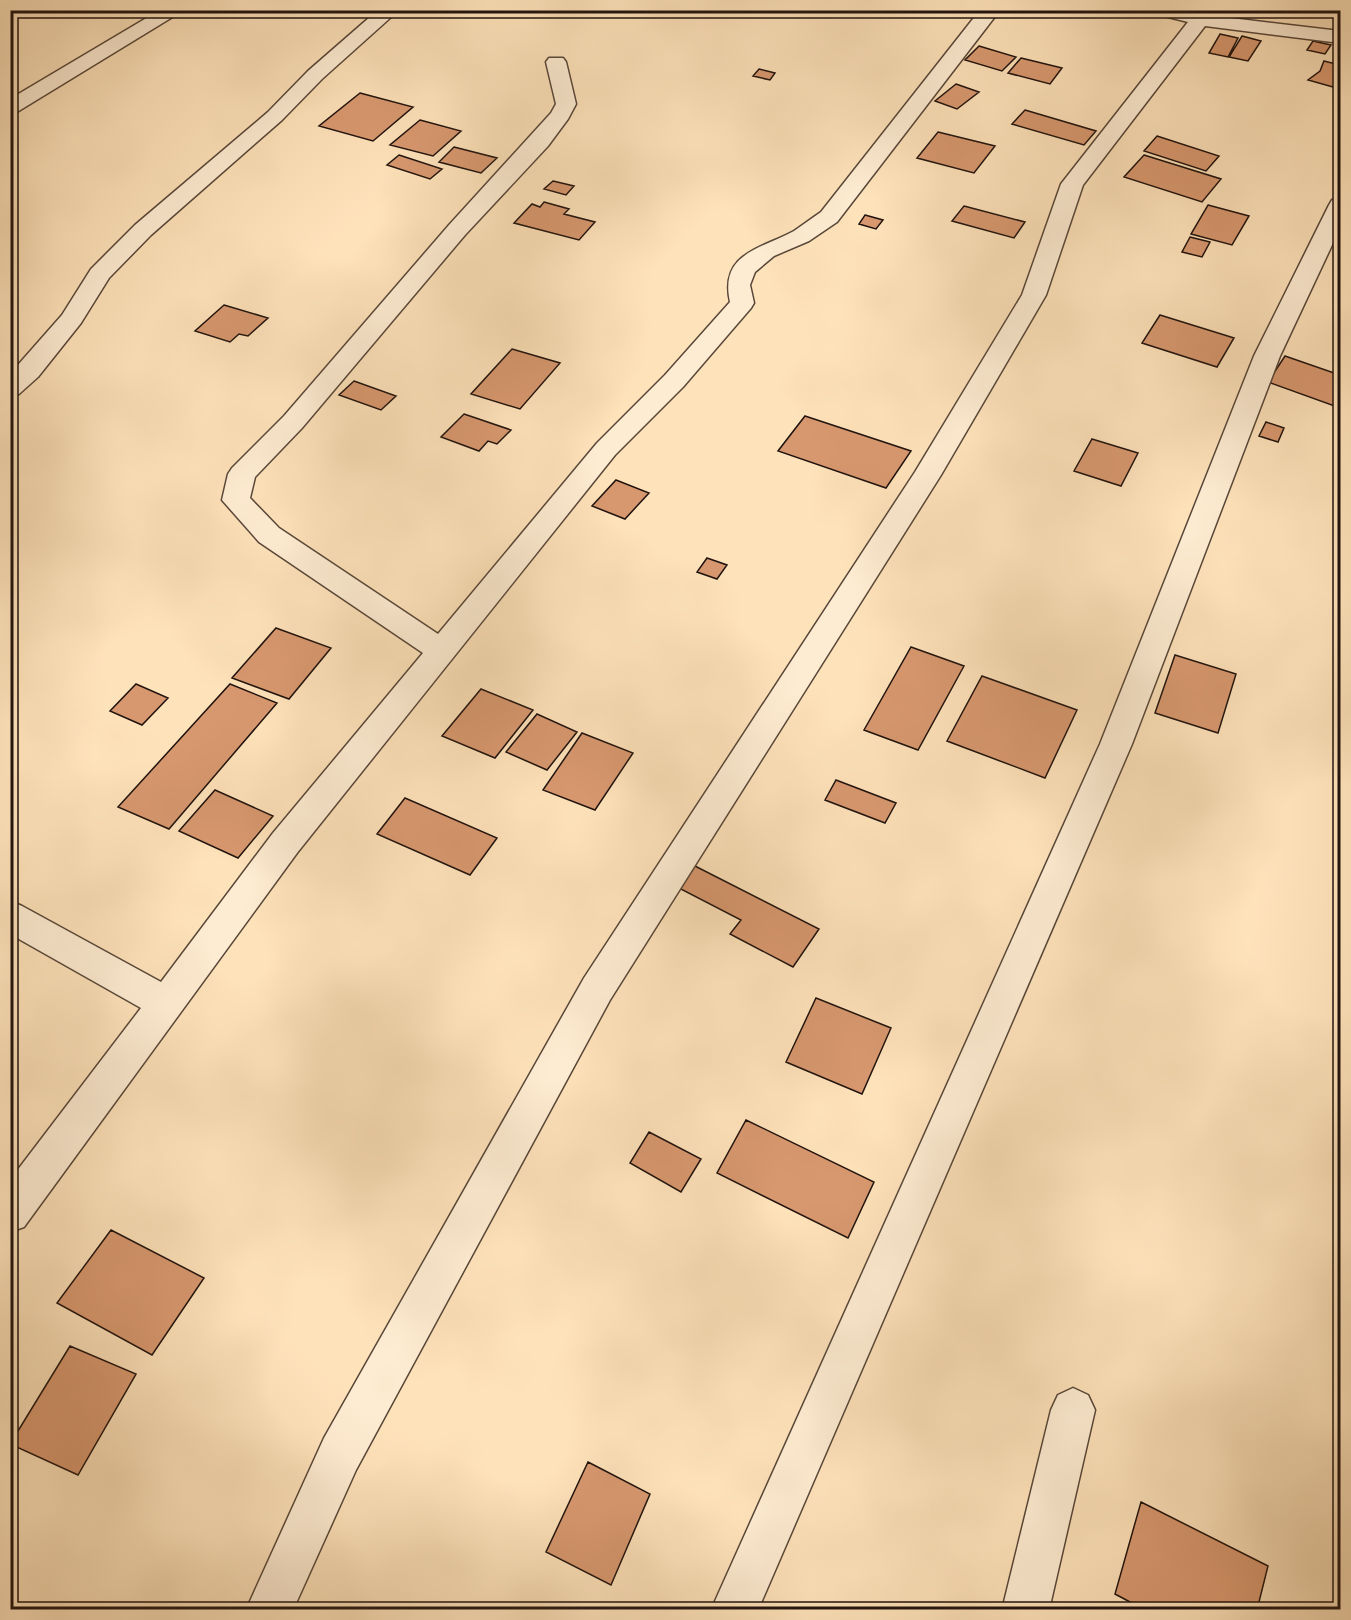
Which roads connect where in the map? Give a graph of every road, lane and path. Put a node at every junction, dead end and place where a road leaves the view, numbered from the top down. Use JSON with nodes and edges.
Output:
{"nodes":[{"id":1,"x":175,"y":10,"type":"edge"},
{"id":2,"x":390,"y":10,"type":"edge"},
{"id":3,"x":991,"y":10,"type":"edge"},
{"id":4,"x":1162,"y":10,"type":"edge"},
{"id":5,"x":1205,"y":15,"type":"edge"},
{"id":6,"x":1341,"y":37,"type":"edge"},
{"id":7,"x":556,"y":62,"type":"dead end"},
{"id":8,"x":10,"y":108,"type":"edge"},
{"id":9,"x":1341,"y":205,"type":"edge"},
{"id":10,"x":10,"y":388,"type":"edge"},
{"id":11,"x":442,"y":651,"type":"junction"},
{"id":12,"x":10,"y":916,"type":"edge"},
{"id":13,"x":166,"y":1004,"type":"junction"},
{"id":14,"x":10,"y":1213,"type":"edge"},
{"id":15,"x":1073,"y":1410,"type":"dead end"},
{"id":16,"x":270,"y":1610,"type":"edge"},
{"id":17,"x":734,"y":1610,"type":"edge"},
{"id":18,"x":1025,"y":1610,"type":"edge"}],
"edges":[{"from":1,"to":8,"type":"street"},
{"from":2,"to":10,"type":"street"},
{"from":3,"to":11,"type":"street"},
{"from":4,"to":5,"type":"street"},
{"from":5,"to":6,"type":"street"},
{"from":5,"to":16,"type":"street"},
{"from":7,"to":11,"type":"street"},
{"from":9,"to":17,"type":"street"},
{"from":11,"to":13,"type":"street"},
{"from":12,"to":13,"type":"street"},
{"from":13,"to":14,"type":"street"},
{"from":15,"to":18,"type":"street"}]}
